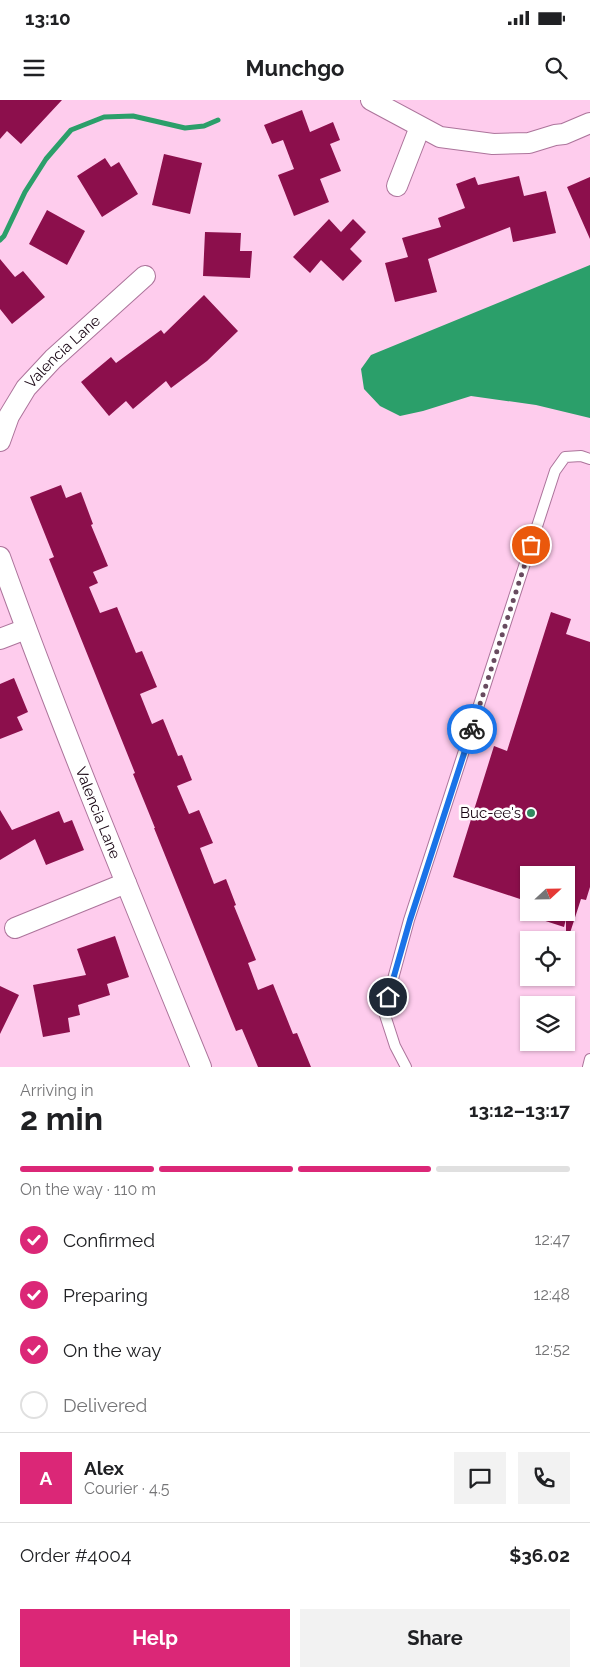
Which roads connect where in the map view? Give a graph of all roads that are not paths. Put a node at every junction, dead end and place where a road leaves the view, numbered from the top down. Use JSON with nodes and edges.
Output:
{"nodes":[{"id":1,"x":371,"y":100,"type":"edge"},
{"id":2,"x":590,"y":123,"type":"edge"},
{"id":3,"x":420,"y":126,"type":"junction"},
{"id":4,"x":397,"y":186,"type":"dead end"},
{"id":5,"x":145,"y":276,"type":"dead end"},
{"id":6,"x":0,"y":442,"type":"edge"},
{"id":7,"x":590,"y":459,"type":"edge"},
{"id":8,"x":0,"y":557,"type":"edge"},
{"id":9,"x":26,"y":629,"type":"junction"},
{"id":10,"x":0,"y":639,"type":"edge"},
{"id":11,"x":126,"y":883,"type":"junction"},
{"id":12,"x":15,"y":928,"type":"dead end"},
{"id":13,"x":590,"y":1060,"type":"edge"},
{"id":14,"x":201,"y":1067,"type":"edge"},
{"id":15,"x":406,"y":1067,"type":"edge"},
{"id":16,"x":588,"y":1067,"type":"edge"}],
"edges":[{"from":1,"to":3,"type":"street"},
{"from":2,"to":3,"type":"street"},
{"from":3,"to":4,"type":"street"},
{"from":5,"to":6,"type":"street","name":"Valencia Lane"},
{"from":7,"to":15,"type":"lane"},
{"from":8,"to":9,"type":"street","name":"Valencia Lane"},
{"from":9,"to":10,"type":"street"},
{"from":9,"to":11,"type":"street","name":"Valencia Lane"},
{"from":11,"to":12,"type":"street"},
{"from":11,"to":14,"type":"street","name":"Valencia Lane"},
{"from":13,"to":16,"type":"lane"}]}
